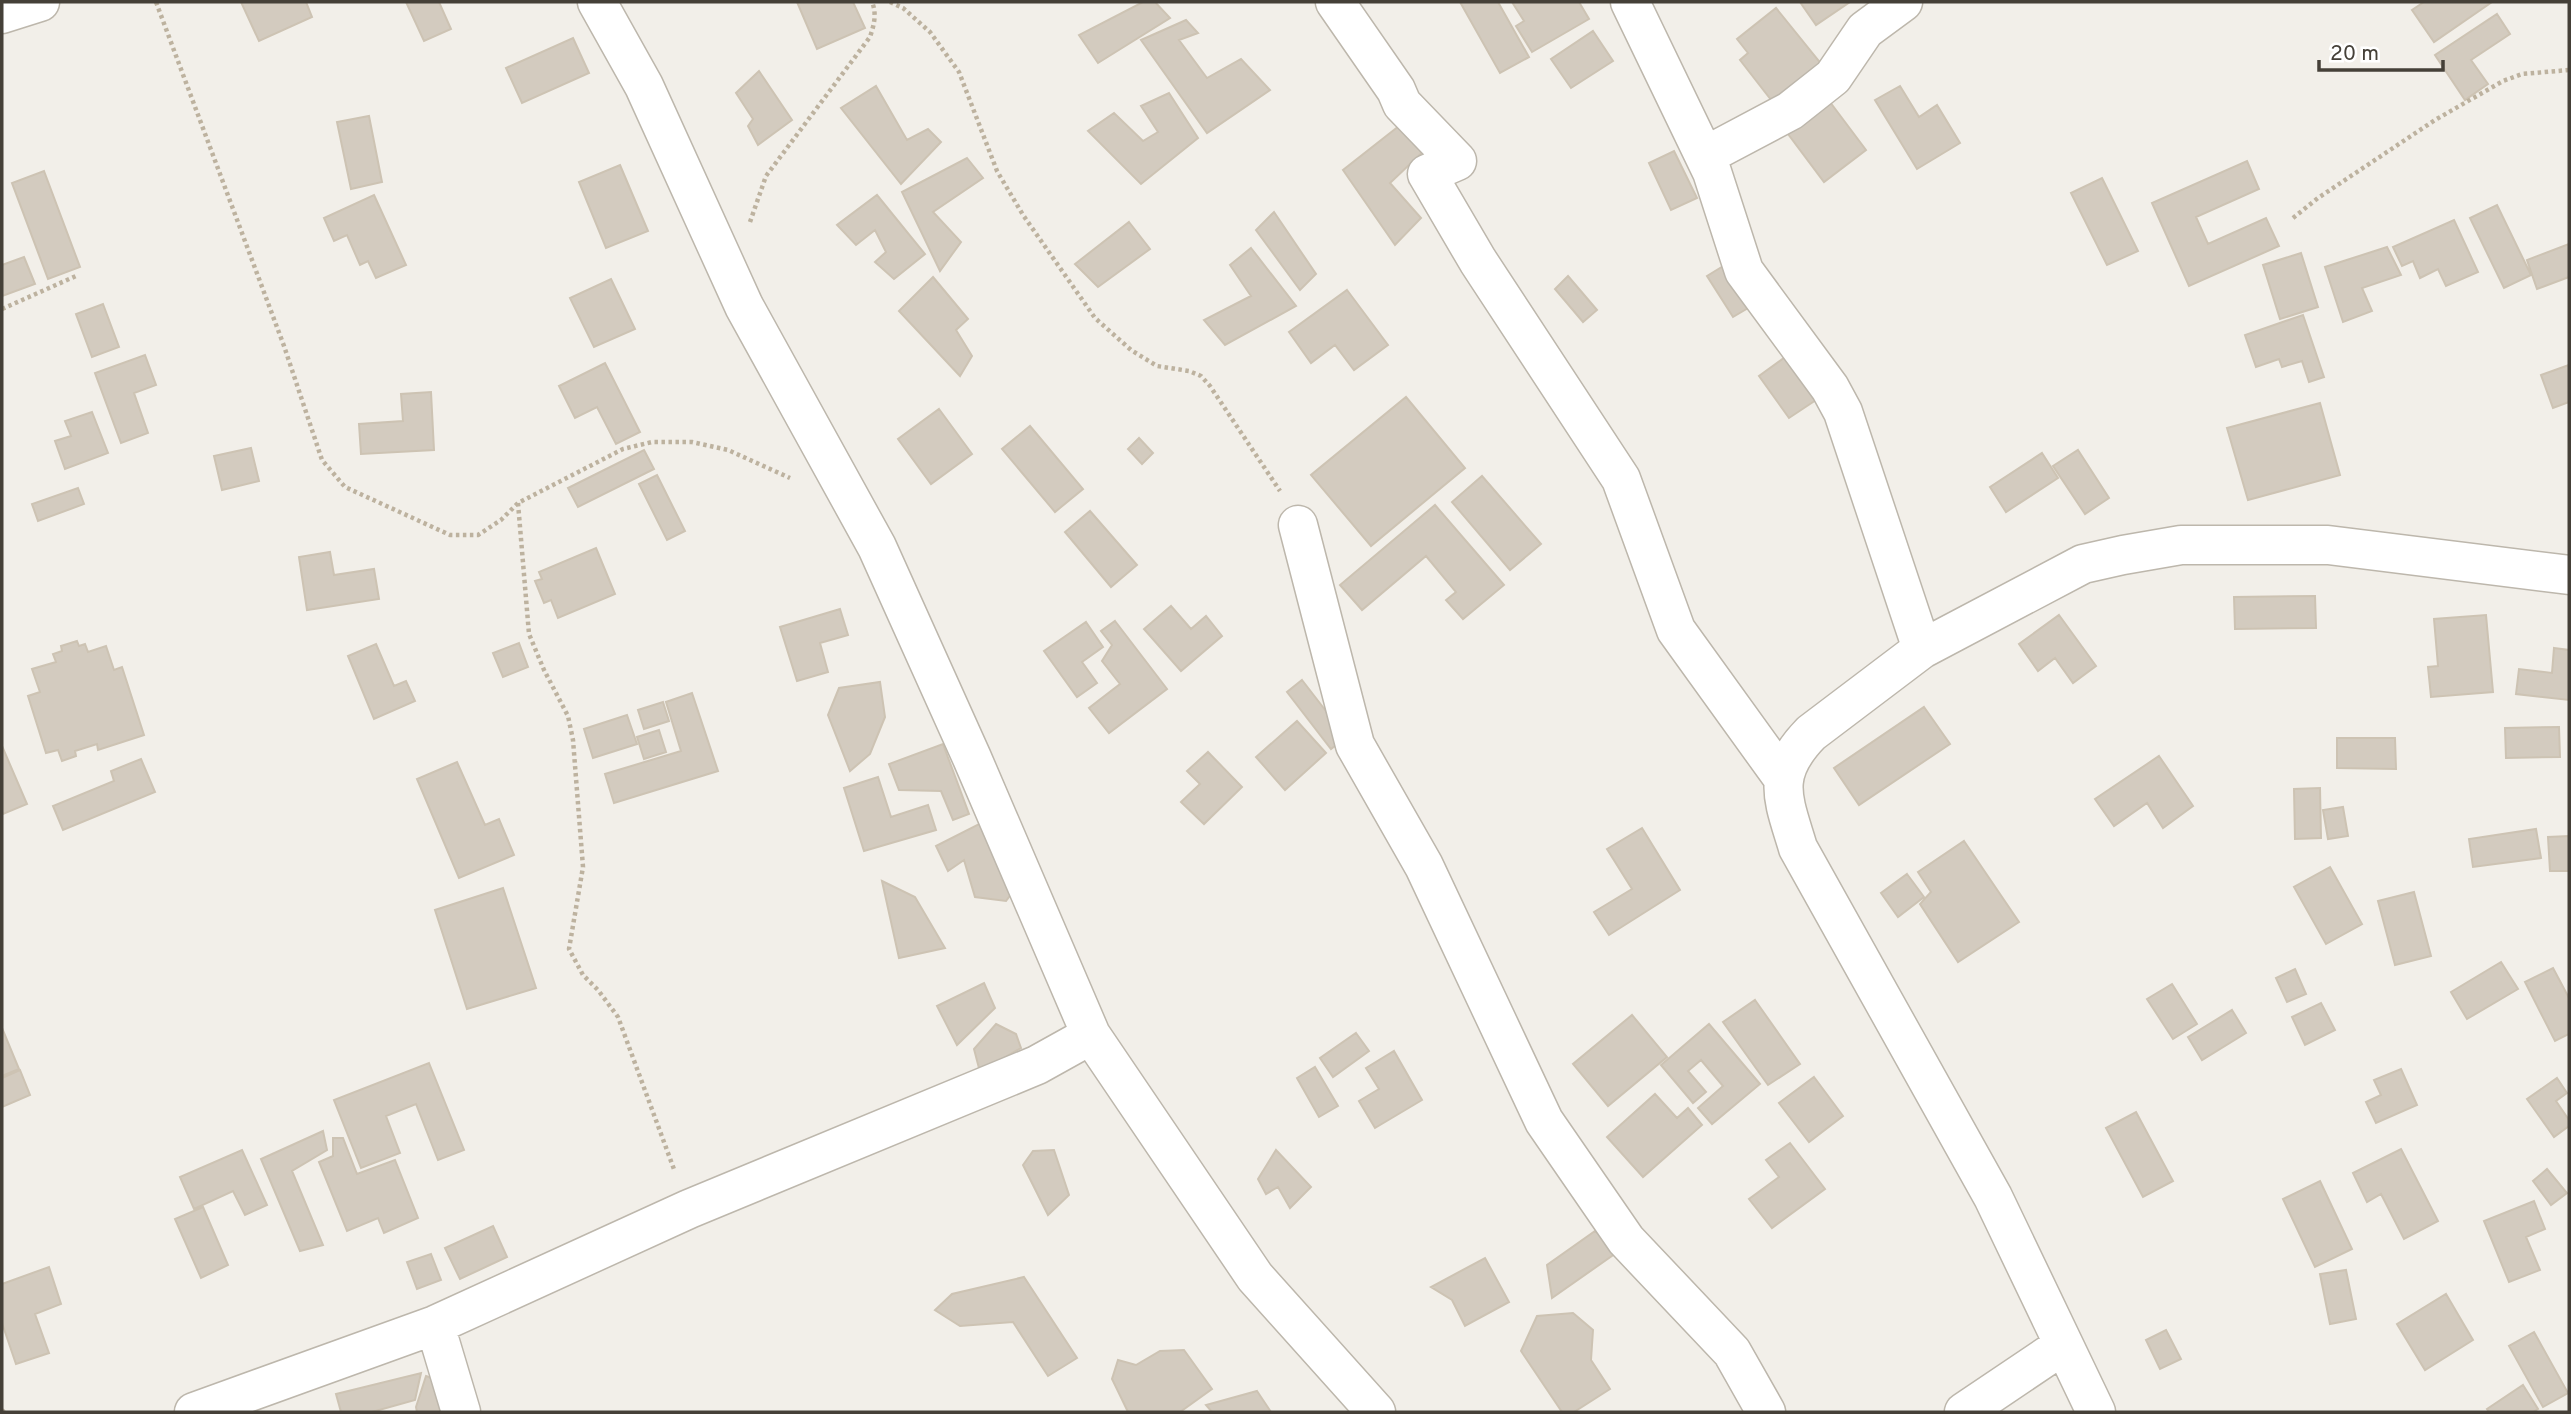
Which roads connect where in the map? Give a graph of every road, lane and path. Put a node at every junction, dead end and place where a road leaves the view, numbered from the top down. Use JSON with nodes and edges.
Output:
{"nodes":[{"id":1,"x":40,"y":2,"type":"edge"},
{"id":2,"x":156,"y":2,"type":"edge"},
{"id":3,"x":597,"y":2,"type":"edge"},
{"id":4,"x":872,"y":2,"type":"edge"},
{"id":5,"x":890,"y":2,"type":"edge"},
{"id":6,"x":1335,"y":2,"type":"edge"},
{"id":7,"x":1630,"y":2,"type":"edge"},
{"id":8,"x":1903,"y":2,"type":"edge"},
{"id":9,"x":2,"y":14,"type":"edge"},
{"id":10,"x":2569,"y":70,"type":"edge"},
{"id":11,"x":1705,"y":156,"type":"junction"},
{"id":12,"x":2293,"y":218,"type":"dead end"},
{"id":13,"x":748,"y":232,"type":"dead end"},
{"id":14,"x":76,"y":276,"type":"dead end"},
{"id":15,"x":2,"y":309,"type":"edge"},
{"id":16,"x":794,"y":481,"type":"dead end"},
{"id":17,"x":519,"y":503,"type":"junction"},
{"id":18,"x":1298,"y":525,"type":"joint"},
{"id":19,"x":2569,"y":575,"type":"edge"},
{"id":20,"x":1922,"y":649,"type":"junction"},
{"id":21,"x":1782,"y":778,"type":"junction"},
{"id":22,"x":1091,"y":1035,"type":"junction"},
{"id":23,"x":689,"y":1209,"type":"junction"},
{"id":24,"x":435,"y":1325,"type":"junction"},
{"id":25,"x":2062,"y":1346,"type":"junction"},
{"id":26,"x":194,"y":1412,"type":"edge"},
{"id":27,"x":461,"y":1412,"type":"edge"},
{"id":28,"x":1376,"y":1412,"type":"edge"},
{"id":29,"x":1766,"y":1412,"type":"edge"},
{"id":30,"x":1964,"y":1412,"type":"edge"},
{"id":31,"x":2096,"y":1412,"type":"edge"}],
"edges":[{"from":1,"to":9,"type":"street"},
{"from":2,"to":17,"type":"path"},
{"from":3,"to":22,"type":"street"},
{"from":4,"to":13,"type":"path"},
{"from":5,"to":18,"type":"path"},
{"from":6,"to":21,"type":"street"},
{"from":7,"to":11,"type":"street"},
{"from":8,"to":11,"type":"street"},
{"from":10,"to":12,"type":"path"},
{"from":11,"to":20,"type":"street"},
{"from":14,"to":15,"type":"path"},
{"from":16,"to":17,"type":"path"},
{"from":17,"to":23,"type":"path"},
{"from":18,"to":29,"type":"street"},
{"from":19,"to":20,"type":"street"},
{"from":20,"to":21,"type":"street"},
{"from":21,"to":25,"type":"street"},
{"from":22,"to":23,"type":"street"},
{"from":22,"to":28,"type":"street"},
{"from":23,"to":24,"type":"street"},
{"from":24,"to":26,"type":"street"},
{"from":24,"to":27,"type":"street"},
{"from":25,"to":30,"type":"street"},
{"from":25,"to":31,"type":"street"}]}
